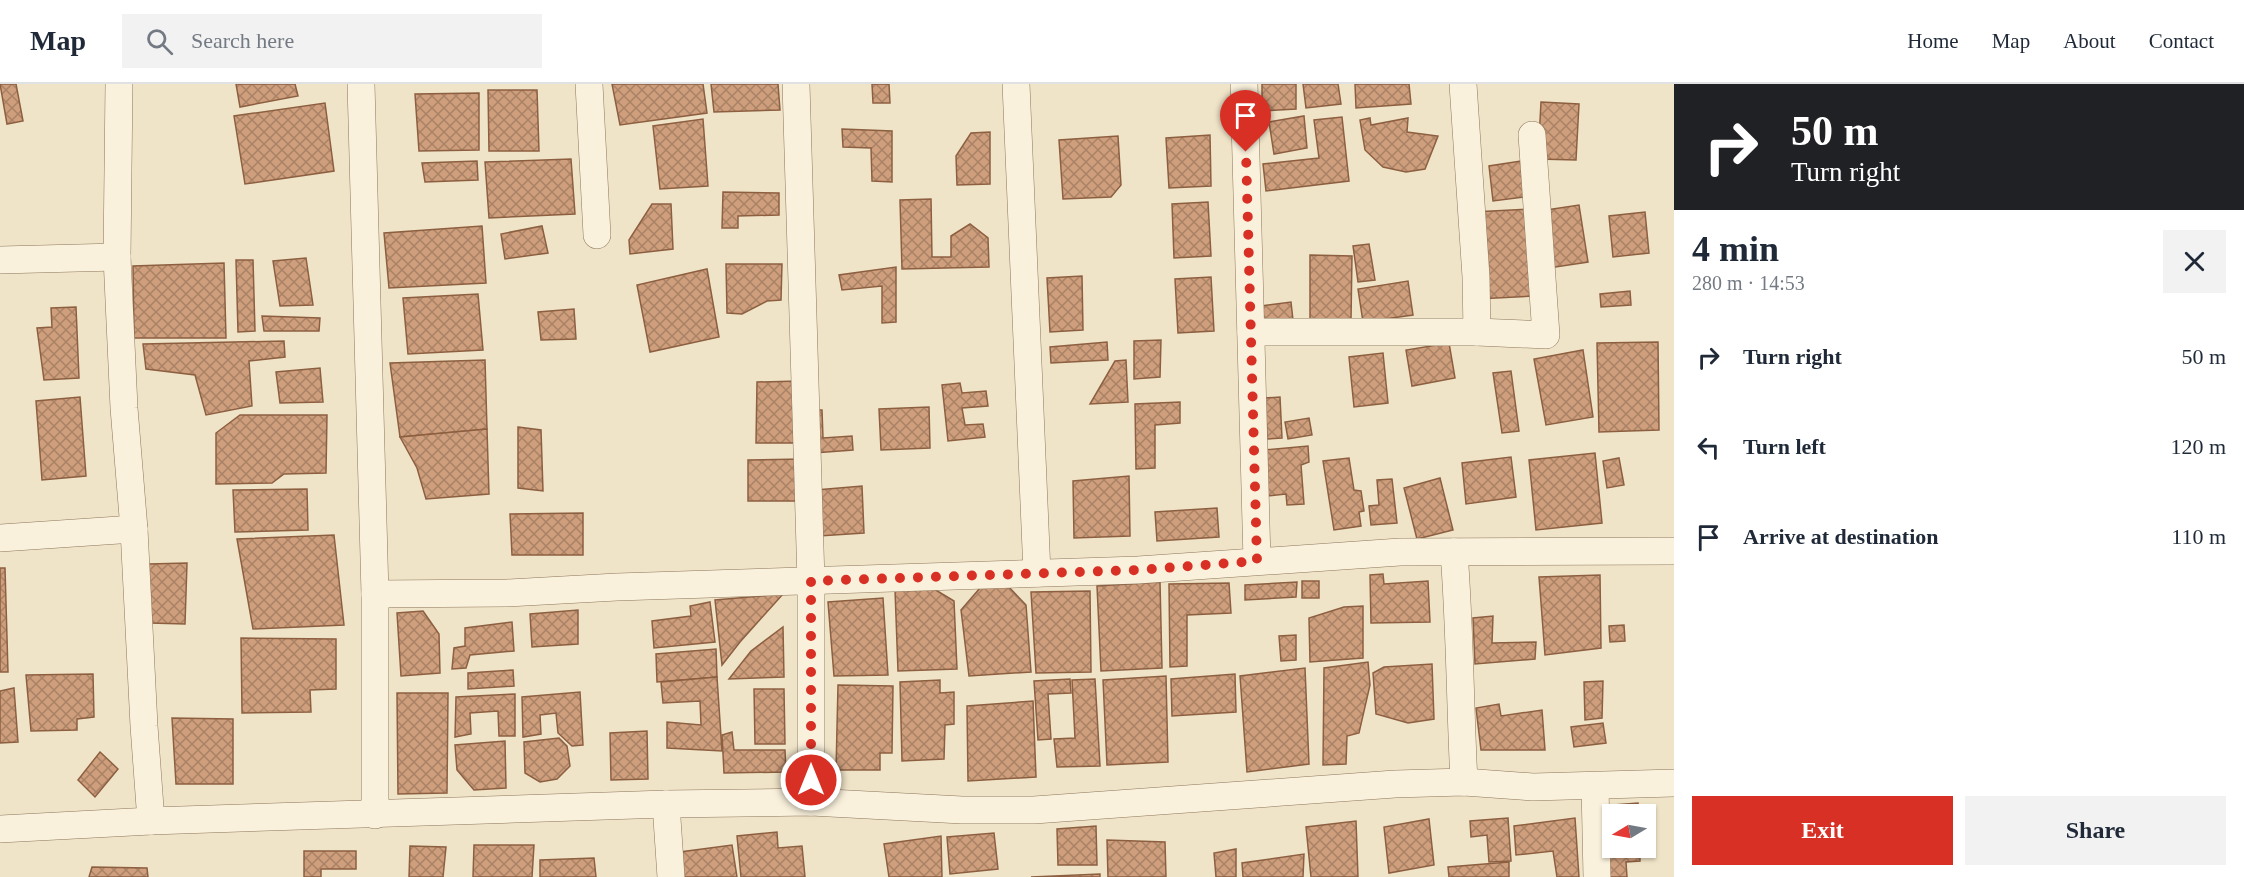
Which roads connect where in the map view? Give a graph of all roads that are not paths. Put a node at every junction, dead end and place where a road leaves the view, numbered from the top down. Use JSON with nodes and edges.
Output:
{"nodes":[{"id":1,"x":119,"y":84,"type":"edge"},
{"id":2,"x":361,"y":84,"type":"edge"},
{"id":3,"x":589,"y":84,"type":"edge"},
{"id":4,"x":796,"y":84,"type":"edge"},
{"id":5,"x":1016,"y":84,"type":"edge"},
{"id":6,"x":1244,"y":84,"type":"edge"},
{"id":7,"x":1463,"y":84,"type":"edge"},
{"id":8,"x":1532,"y":135,"type":"dead end"},
{"id":9,"x":597,"y":235,"type":"dead end"},
{"id":10,"x":117,"y":257,"type":"junction"},
{"id":11,"x":0,"y":260,"type":"edge"},
{"id":12,"x":1251,"y":332,"type":"junction"},
{"id":13,"x":1477,"y":332,"type":"junction"},
{"id":14,"x":134,"y":529,"type":"junction"},
{"id":15,"x":0,"y":538,"type":"edge"},
{"id":16,"x":1674,"y":551,"type":"edge"},
{"id":17,"x":1454,"y":552,"type":"junction"},
{"id":18,"x":1257,"y":561,"type":"junction"},
{"id":19,"x":1037,"y":573,"type":"junction"},
{"id":20,"x":811,"y":581,"type":"junction"},
{"id":21,"x":375,"y":594,"type":"junction"},
{"id":22,"x":1464,"y":782,"type":"junction"},
{"id":23,"x":1674,"y":783,"type":"edge"},
{"id":24,"x":1595,"y":786,"type":"junction"},
{"id":25,"x":811,"y":802,"type":"junction"},
{"id":26,"x":666,"y":804,"type":"junction"},
{"id":27,"x":375,"y":815,"type":"junction"},
{"id":28,"x":151,"y":821,"type":"junction"},
{"id":29,"x":0,"y":829,"type":"edge"},
{"id":30,"x":671,"y":877,"type":"edge"},
{"id":31,"x":1597,"y":877,"type":"edge"}],
"edges":[{"from":1,"to":10,"type":"street"},
{"from":2,"to":21,"type":"street"},
{"from":3,"to":9,"type":"street"},
{"from":4,"to":20,"type":"street"},
{"from":5,"to":19,"type":"street"},
{"from":6,"to":12,"type":"street"},
{"from":7,"to":13,"type":"street"},
{"from":8,"to":13,"type":"street"},
{"from":10,"to":11,"type":"street"},
{"from":10,"to":14,"type":"street"},
{"from":12,"to":13,"type":"street"},
{"from":12,"to":18,"type":"street"},
{"from":14,"to":15,"type":"street"},
{"from":14,"to":28,"type":"street"},
{"from":16,"to":17,"type":"street"},
{"from":17,"to":18,"type":"street"},
{"from":17,"to":22,"type":"street"},
{"from":18,"to":19,"type":"street"},
{"from":19,"to":20,"type":"street"},
{"from":20,"to":21,"type":"street"},
{"from":20,"to":25,"type":"street"},
{"from":21,"to":27,"type":"street"},
{"from":22,"to":24,"type":"street"},
{"from":22,"to":25,"type":"street"},
{"from":23,"to":24,"type":"street"},
{"from":24,"to":31,"type":"street"},
{"from":25,"to":26,"type":"street"},
{"from":26,"to":27,"type":"street"},
{"from":26,"to":30,"type":"street"},
{"from":27,"to":28,"type":"street"},
{"from":28,"to":29,"type":"street"}]}
